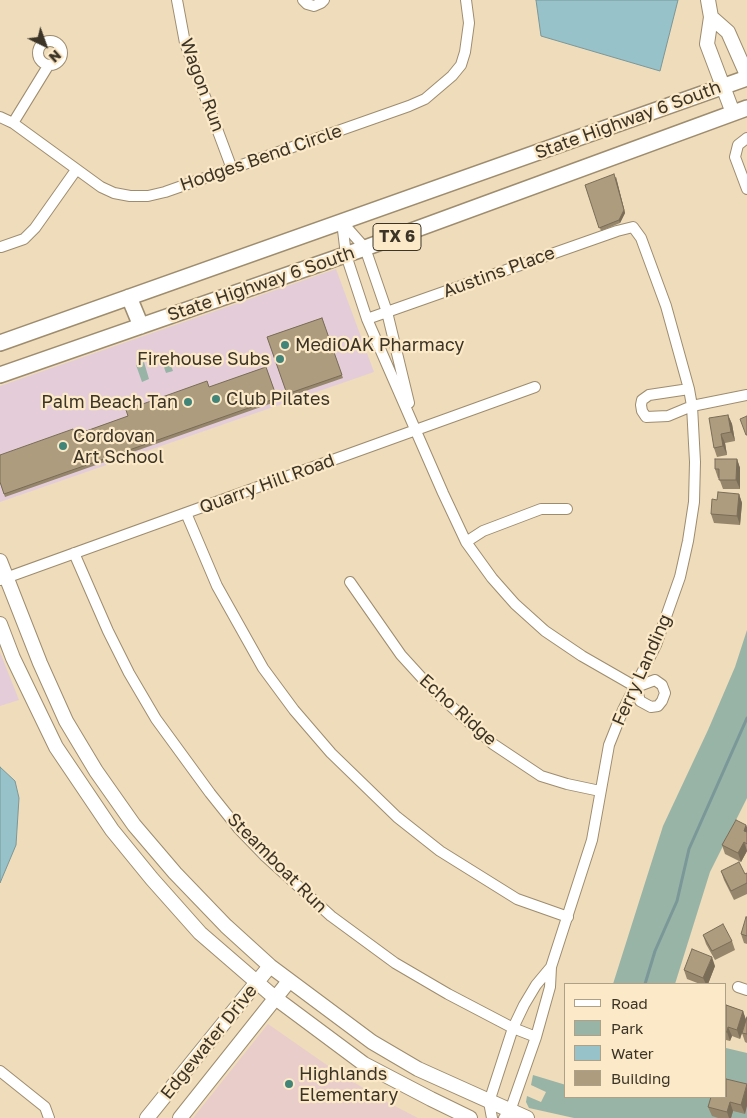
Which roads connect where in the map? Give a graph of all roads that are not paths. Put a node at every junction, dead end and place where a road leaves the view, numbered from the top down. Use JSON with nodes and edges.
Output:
{"nodes":[{"id":1,"x":177,"y":0,"type":"edge"},
{"id":2,"x":303,"y":0,"type":"edge"},
{"id":3,"x":324,"y":0,"type":"edge"},
{"id":4,"x":466,"y":0,"type":"edge"},
{"id":5,"x":708,"y":0,"type":"edge"},
{"id":6,"x":711,"y":17,"type":"junction"},
{"id":7,"x":48,"y":66,"type":"dead end"},
{"id":8,"x":747,"y":77,"type":"edge"},
{"id":9,"x":723,"y":86,"type":"junction"},
{"id":10,"x":740,"y":110,"type":"edge"},
{"id":11,"x":0,"y":117,"type":"edge"},
{"id":12,"x":14,"y":123,"type":"junction"},
{"id":13,"x":747,"y":138,"type":"edge"},
{"id":14,"x":232,"y":169,"type":"junction"},
{"id":15,"x":76,"y":170,"type":"junction"},
{"id":16,"x":747,"y":189,"type":"edge"},
{"id":17,"x":342,"y":222,"type":"junction"},
{"id":18,"x":632,"y":227,"type":"joint"},
{"id":19,"x":0,"y":246,"type":"edge"},
{"id":20,"x":364,"y":248,"type":"junction"},
{"id":21,"x":0,"y":252,"type":"edge"},
{"id":22,"x":346,"y":255,"type":"junction"},
{"id":23,"x":130,"y":297,"type":"junction"},
{"id":24,"x":387,"y":312,"type":"junction"},
{"id":25,"x":367,"y":319,"type":"junction"},
{"id":26,"x":140,"y":326,"type":"junction"},
{"id":27,"x":0,"y":343,"type":"edge"},
{"id":28,"x":0,"y":375,"type":"edge"},
{"id":29,"x":535,"y":387,"type":"dead end"},
{"id":30,"x":690,"y":389,"type":"junction"},
{"id":31,"x":747,"y":396,"type":"edge"},
{"id":32,"x":692,"y":406,"type":"junction"},
{"id":33,"x":416,"y":430,"type":"junction"},
{"id":34,"x":567,"y":509,"type":"dead end"},
{"id":35,"x":186,"y":513,"type":"junction"},
{"id":36,"x":466,"y":542,"type":"junction"},
{"id":37,"x":74,"y":553,"type":"junction"},
{"id":38,"x":0,"y":561,"type":"edge"},
{"id":39,"x":3,"y":579,"type":"edge"},
{"id":40,"x":350,"y":582,"type":"dead end"},
{"id":41,"x":0,"y":624,"type":"edge"},
{"id":42,"x":636,"y":687,"type":"junction"},
{"id":43,"x":600,"y":791,"type":"junction"},
{"id":44,"x":568,"y":917,"type":"junction"},
{"id":45,"x":270,"y":966,"type":"junction"},
{"id":46,"x":551,"y":967,"type":"junction"},
{"id":47,"x":289,"y":981,"type":"junction"},
{"id":48,"x":257,"y":982,"type":"junction"},
{"id":49,"x":274,"y":997,"type":"junction"},
{"id":50,"x":513,"y":1028,"type":"junction"},
{"id":51,"x":536,"y":1036,"type":"junction"},
{"id":52,"x":0,"y":1071,"type":"edge"},
{"id":53,"x":489,"y":1102,"type":"junction"},
{"id":54,"x":507,"y":1115,"type":"edge"},
{"id":55,"x":49,"y":1118,"type":"edge"},
{"id":56,"x":147,"y":1118,"type":"edge"},
{"id":57,"x":180,"y":1118,"type":"edge"},
{"id":58,"x":470,"y":1118,"type":"edge"},
{"id":59,"x":492,"y":1118,"type":"edge"},
{"id":60,"x":527,"y":1118,"type":"edge"}],
"edges":[{"from":1,"to":14,"type":"street","name":"Wagon Run"},
{"from":2,"to":3,"type":"street"},
{"from":4,"to":14,"type":"street","name":"Hodges Bend Circle"},
{"from":5,"to":6,"type":"main road"},
{"from":6,"to":8,"type":"main road"},
{"from":6,"to":9,"type":"main road"},
{"from":7,"to":12,"type":"street"},
{"from":8,"to":9,"type":"main road","name":"State Highway 6 South","number":"TX 6"},
{"from":9,"to":10,"type":"main road"},
{"from":9,"to":17,"type":"main road","name":"State Highway 6 South","number":"TX 6"},
{"from":10,"to":20,"type":"main road","name":"State Highway 6 South","number":"TX 6"},
{"from":11,"to":12,"type":"street","name":"Hodges Bend Circle"},
{"from":12,"to":15,"type":"street","name":"Hodges Bend Circle"},
{"from":13,"to":16,"type":"street"},
{"from":14,"to":15,"type":"street","name":"Hodges Bend Circle"},
{"from":15,"to":19,"type":"street"},
{"from":17,"to":20,"type":"street"},
{"from":17,"to":22,"type":"street"},
{"from":17,"to":23,"type":"main road","name":"State Highway 6 South","number":"TX 6"},
{"from":18,"to":24,"type":"street","name":"Austins Place"},
{"from":18,"to":30,"type":"street","name":"Ferry Landing"},
{"from":19,"to":21,"type":"street"},
{"from":20,"to":22,"type":"main road","name":"State Highway 6 South","number":"TX 6"},
{"from":20,"to":24,"type":"street"},
{"from":22,"to":25,"type":"street"},
{"from":22,"to":26,"type":"main road","name":"State Highway 6 South","number":"TX 6"},
{"from":23,"to":26,"type":"main road"},
{"from":23,"to":27,"type":"main road","name":"State Highway 6 South","number":"TX 6"},
{"from":24,"to":25,"type":"street","name":"Austins Place"},
{"from":24,"to":33,"type":"street"},
{"from":25,"to":33,"type":"street"},
{"from":26,"to":28,"type":"main road","name":"State Highway 6 South","number":"TX 6"},
{"from":29,"to":33,"type":"street","name":"Quarry Hill Road"},
{"from":30,"to":32,"type":"street","name":"Ferry Landing"},
{"from":30,"to":32,"type":"street"},
{"from":31,"to":32,"type":"street"},
{"from":32,"to":42,"type":"street","name":"Ferry Landing"},
{"from":33,"to":35,"type":"street","name":"Quarry Hill Road"},
{"from":33,"to":36,"type":"street"},
{"from":34,"to":36,"type":"street"},
{"from":35,"to":37,"type":"street","name":"Quarry Hill Road"},
{"from":35,"to":44,"type":"street"},
{"from":36,"to":42,"type":"street"},
{"from":37,"to":39,"type":"street","name":"Quarry Hill Road"},
{"from":37,"to":50,"type":"street","name":"Steamboat Run"},
{"from":38,"to":39,"type":"main road"},
{"from":39,"to":45,"type":"main road"},
{"from":40,"to":43,"type":"street","name":"Echo Ridge"},
{"from":41,"to":48,"type":"main road"},
{"from":42,"to":43,"type":"street","name":"Ferry Landing"},
{"from":43,"to":44,"type":"street","name":"Ferry Landing"},
{"from":44,"to":46,"type":"street","name":"Ferry Landing"},
{"from":45,"to":47,"type":"main road"},
{"from":45,"to":48,"type":"main road","name":"Edgewater Drive"},
{"from":46,"to":50,"type":"street","name":"Ferry Landing"},
{"from":46,"to":51,"type":"street","name":"Ferry Landing"},
{"from":47,"to":49,"type":"main road","name":"Edgewater Drive"},
{"from":47,"to":53,"type":"main road"},
{"from":48,"to":49,"type":"main road"},
{"from":48,"to":56,"type":"main road","name":"Edgewater Drive"},
{"from":49,"to":57,"type":"main road","name":"Edgewater Drive"},
{"from":49,"to":58,"type":"main road"},
{"from":50,"to":51,"type":"street","name":"Steamboat Run"},
{"from":50,"to":53,"type":"street","name":"Ferry Landing"},
{"from":51,"to":54,"type":"street","name":"Ferry Landing"},
{"from":52,"to":55,"type":"street"},
{"from":53,"to":54,"type":"main road"},
{"from":53,"to":59,"type":"street","name":"Ferry Landing"},
{"from":54,"to":60,"type":"main road"}]}
